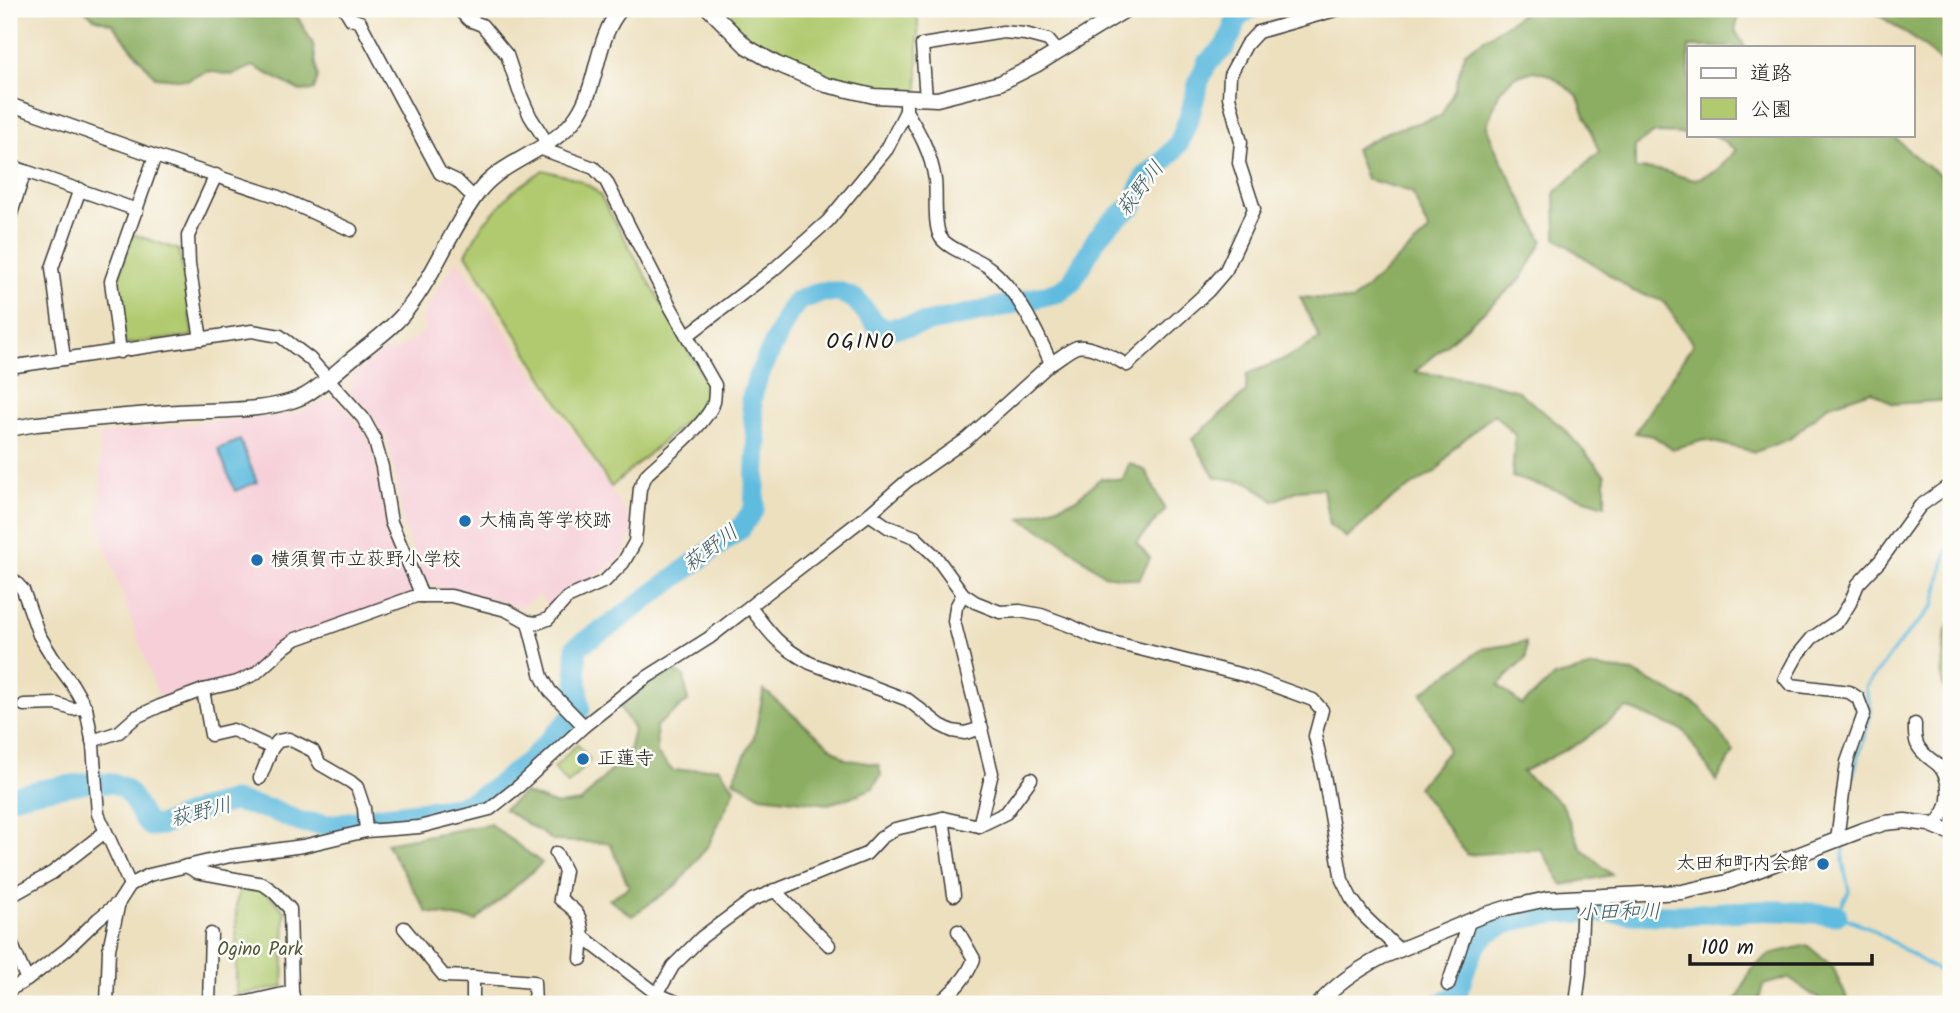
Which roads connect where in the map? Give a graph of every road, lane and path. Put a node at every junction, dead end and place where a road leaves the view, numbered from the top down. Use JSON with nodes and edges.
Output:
{"nodes":[{"id":1,"x":345,"y":9,"type":"edge"},
{"id":2,"x":458,"y":9,"type":"edge"},
{"id":3,"x":621,"y":9,"type":"edge"},
{"id":4,"x":709,"y":9,"type":"edge"},
{"id":5,"x":1127,"y":9,"type":"edge"},
{"id":6,"x":1339,"y":9,"type":"edge"},
{"id":7,"x":1058,"y":52,"type":"junction"},
{"id":8,"x":926,"y":99,"type":"junction"},
{"id":9,"x":9,"y":104,"type":"edge"},
{"id":10,"x":906,"y":105,"type":"junction"},
{"id":11,"x":543,"y":146,"type":"junction"},
{"id":12,"x":155,"y":156,"type":"junction"},
{"id":13,"x":9,"y":165,"type":"edge"},
{"id":14,"x":25,"y":171,"type":"junction"},
{"id":15,"x":216,"y":175,"type":"junction"},
{"id":16,"x":80,"y":189,"type":"junction"},
{"id":17,"x":474,"y":198,"type":"junction"},
{"id":18,"x":137,"y":210,"type":"junction"},
{"id":19,"x":9,"y":220,"type":"edge"},
{"id":20,"x":351,"y":229,"type":"dead end"},
{"id":21,"x":688,"y":335,"type":"junction"},
{"id":22,"x":201,"y":339,"type":"junction"},
{"id":23,"x":120,"y":352,"type":"junction"},
{"id":24,"x":64,"y":359,"type":"junction"},
{"id":25,"x":1051,"y":363,"type":"junction"},
{"id":26,"x":9,"y":367,"type":"edge"},
{"id":27,"x":326,"y":379,"type":"junction"},
{"id":28,"x":9,"y":429,"type":"edge"},
{"id":29,"x":1951,"y":484,"type":"edge"},
{"id":30,"x":869,"y":514,"type":"junction"},
{"id":31,"x":9,"y":575,"type":"edge"},
{"id":32,"x":963,"y":594,"type":"junction"},
{"id":33,"x":422,"y":596,"type":"junction"},
{"id":34,"x":750,"y":607,"type":"junction"},
{"id":35,"x":528,"y":622,"type":"junction"},
{"id":36,"x":203,"y":690,"type":"junction"},
{"id":37,"x":24,"y":705,"type":"dead end"},
{"id":38,"x":86,"y":708,"type":"junction"},
{"id":39,"x":1915,"y":724,"type":"dead end"},
{"id":40,"x":584,"y":726,"type":"junction"},
{"id":41,"x":982,"y":728,"type":"junction"},
{"id":42,"x":92,"y":741,"type":"junction"},
{"id":43,"x":272,"y":748,"type":"junction"},
{"id":44,"x":260,"y":778,"type":"dead end"},
{"id":45,"x":1031,"y":779,"type":"dead end"},
{"id":46,"x":943,"y":818,"type":"junction"},
{"id":47,"x":979,"y":826,"type":"junction"},
{"id":48,"x":1934,"y":826,"type":"junction"},
{"id":49,"x":366,"y":827,"type":"junction"},
{"id":50,"x":105,"y":832,"type":"junction"},
{"id":51,"x":1951,"y":833,"type":"edge"},
{"id":52,"x":1837,"y":840,"type":"junction"},
{"id":53,"x":556,"y":853,"type":"dead end"},
{"id":54,"x":186,"y":866,"type":"junction"},
{"id":55,"x":130,"y":885,"type":"junction"},
{"id":56,"x":774,"y":890,"type":"junction"},
{"id":57,"x":954,"y":895,"type":"dead end"},
{"id":58,"x":1583,"y":896,"type":"junction"},
{"id":59,"x":9,"y":897,"type":"edge"},
{"id":60,"x":119,"y":902,"type":"junction"},
{"id":61,"x":1469,"y":922,"type":"junction"},
{"id":62,"x":404,"y":928,"type":"dead end"},
{"id":63,"x":958,"y":931,"type":"dead end"},
{"id":64,"x":211,"y":934,"type":"dead end"},
{"id":65,"x":583,"y":937,"type":"junction"},
{"id":66,"x":9,"y":938,"type":"edge"},
{"id":67,"x":829,"y":945,"type":"dead end"},
{"id":68,"x":1398,"y":949,"type":"junction"},
{"id":69,"x":581,"y":959,"type":"dead end"},
{"id":70,"x":473,"y":977,"type":"junction"},
{"id":71,"x":27,"y":980,"type":"junction"},
{"id":72,"x":1448,"y":985,"type":"dead end"},
{"id":73,"x":9,"y":989,"type":"edge"},
{"id":74,"x":293,"y":998,"type":"edge"},
{"id":75,"x":654,"y":999,"type":"edge"},
{"id":76,"x":107,"y":1004,"type":"edge"},
{"id":77,"x":209,"y":1004,"type":"edge"},
{"id":78,"x":239,"y":1004,"type":"edge"},
{"id":79,"x":473,"y":1004,"type":"edge"},
{"id":80,"x":535,"y":1004,"type":"edge"},
{"id":81,"x":681,"y":1004,"type":"edge"},
{"id":82,"x":937,"y":1004,"type":"edge"},
{"id":83,"x":1319,"y":1004,"type":"edge"},
{"id":84,"x":1576,"y":1004,"type":"edge"}],
"edges":[{"from":1,"to":17,"type":"street"},
{"from":2,"to":11,"type":"street"},
{"from":3,"to":11,"type":"street"},
{"from":4,"to":10,"type":"street"},
{"from":5,"to":7,"type":"street"},
{"from":6,"to":25,"type":"street"},
{"from":7,"to":8,"type":"street"},
{"from":7,"to":8,"type":"street"},
{"from":8,"to":10,"type":"street"},
{"from":9,"to":12,"type":"street"},
{"from":10,"to":21,"type":"street"},
{"from":10,"to":25,"type":"street"},
{"from":11,"to":17,"type":"street"},
{"from":11,"to":21,"type":"street"},
{"from":12,"to":15,"type":"street"},
{"from":12,"to":18,"type":"street"},
{"from":13,"to":14,"type":"street"},
{"from":14,"to":16,"type":"street"},
{"from":14,"to":19,"type":"street"},
{"from":15,"to":20,"type":"street"},
{"from":15,"to":22,"type":"street"},
{"from":16,"to":18,"type":"street"},
{"from":16,"to":24,"type":"street"},
{"from":17,"to":27,"type":"street"},
{"from":18,"to":23,"type":"street"},
{"from":21,"to":35,"type":"street"},
{"from":22,"to":23,"type":"street"},
{"from":22,"to":27,"type":"street"},
{"from":23,"to":24,"type":"street"},
{"from":24,"to":26,"type":"street"},
{"from":25,"to":30,"type":"street"},
{"from":27,"to":28,"type":"street"},
{"from":27,"to":33,"type":"street"},
{"from":29,"to":52,"type":"street"},
{"from":30,"to":32,"type":"street"},
{"from":30,"to":34,"type":"street"},
{"from":31,"to":38,"type":"street"},
{"from":32,"to":41,"type":"street"},
{"from":32,"to":68,"type":"street"},
{"from":33,"to":35,"type":"street"},
{"from":33,"to":36,"type":"street"},
{"from":34,"to":40,"type":"street"},
{"from":34,"to":41,"type":"street"},
{"from":35,"to":40,"type":"street"},
{"from":36,"to":42,"type":"street"},
{"from":36,"to":43,"type":"street"},
{"from":37,"to":38,"type":"street"},
{"from":38,"to":42,"type":"street"},
{"from":39,"to":48,"type":"street"},
{"from":40,"to":49,"type":"street"},
{"from":41,"to":47,"type":"street"},
{"from":42,"to":50,"type":"street"},
{"from":43,"to":44,"type":"street"},
{"from":43,"to":49,"type":"street"},
{"from":45,"to":47,"type":"street"},
{"from":46,"to":47,"type":"street"},
{"from":46,"to":56,"type":"street"},
{"from":46,"to":57,"type":"street"},
{"from":48,"to":51,"type":"street"},
{"from":48,"to":52,"type":"street"},
{"from":49,"to":54,"type":"street"},
{"from":50,"to":55,"type":"street"},
{"from":50,"to":59,"type":"street"},
{"from":52,"to":58,"type":"street"},
{"from":53,"to":65,"type":"street"},
{"from":54,"to":55,"type":"street"},
{"from":54,"to":74,"type":"street"},
{"from":55,"to":60,"type":"street"},
{"from":56,"to":67,"type":"street"},
{"from":56,"to":75,"type":"street"},
{"from":58,"to":61,"type":"street"},
{"from":58,"to":84,"type":"street"},
{"from":60,"to":71,"type":"street"},
{"from":60,"to":76,"type":"street"},
{"from":61,"to":68,"type":"street"},
{"from":61,"to":72,"type":"street"},
{"from":62,"to":70,"type":"street"},
{"from":63,"to":82,"type":"street"},
{"from":64,"to":77,"type":"street"},
{"from":65,"to":69,"type":"street"},
{"from":65,"to":75,"type":"street"},
{"from":66,"to":71,"type":"street"},
{"from":68,"to":83,"type":"street"},
{"from":70,"to":79,"type":"street"},
{"from":70,"to":80,"type":"street"},
{"from":71,"to":73,"type":"street"},
{"from":74,"to":78,"type":"street"},
{"from":75,"to":81,"type":"street"}]}
